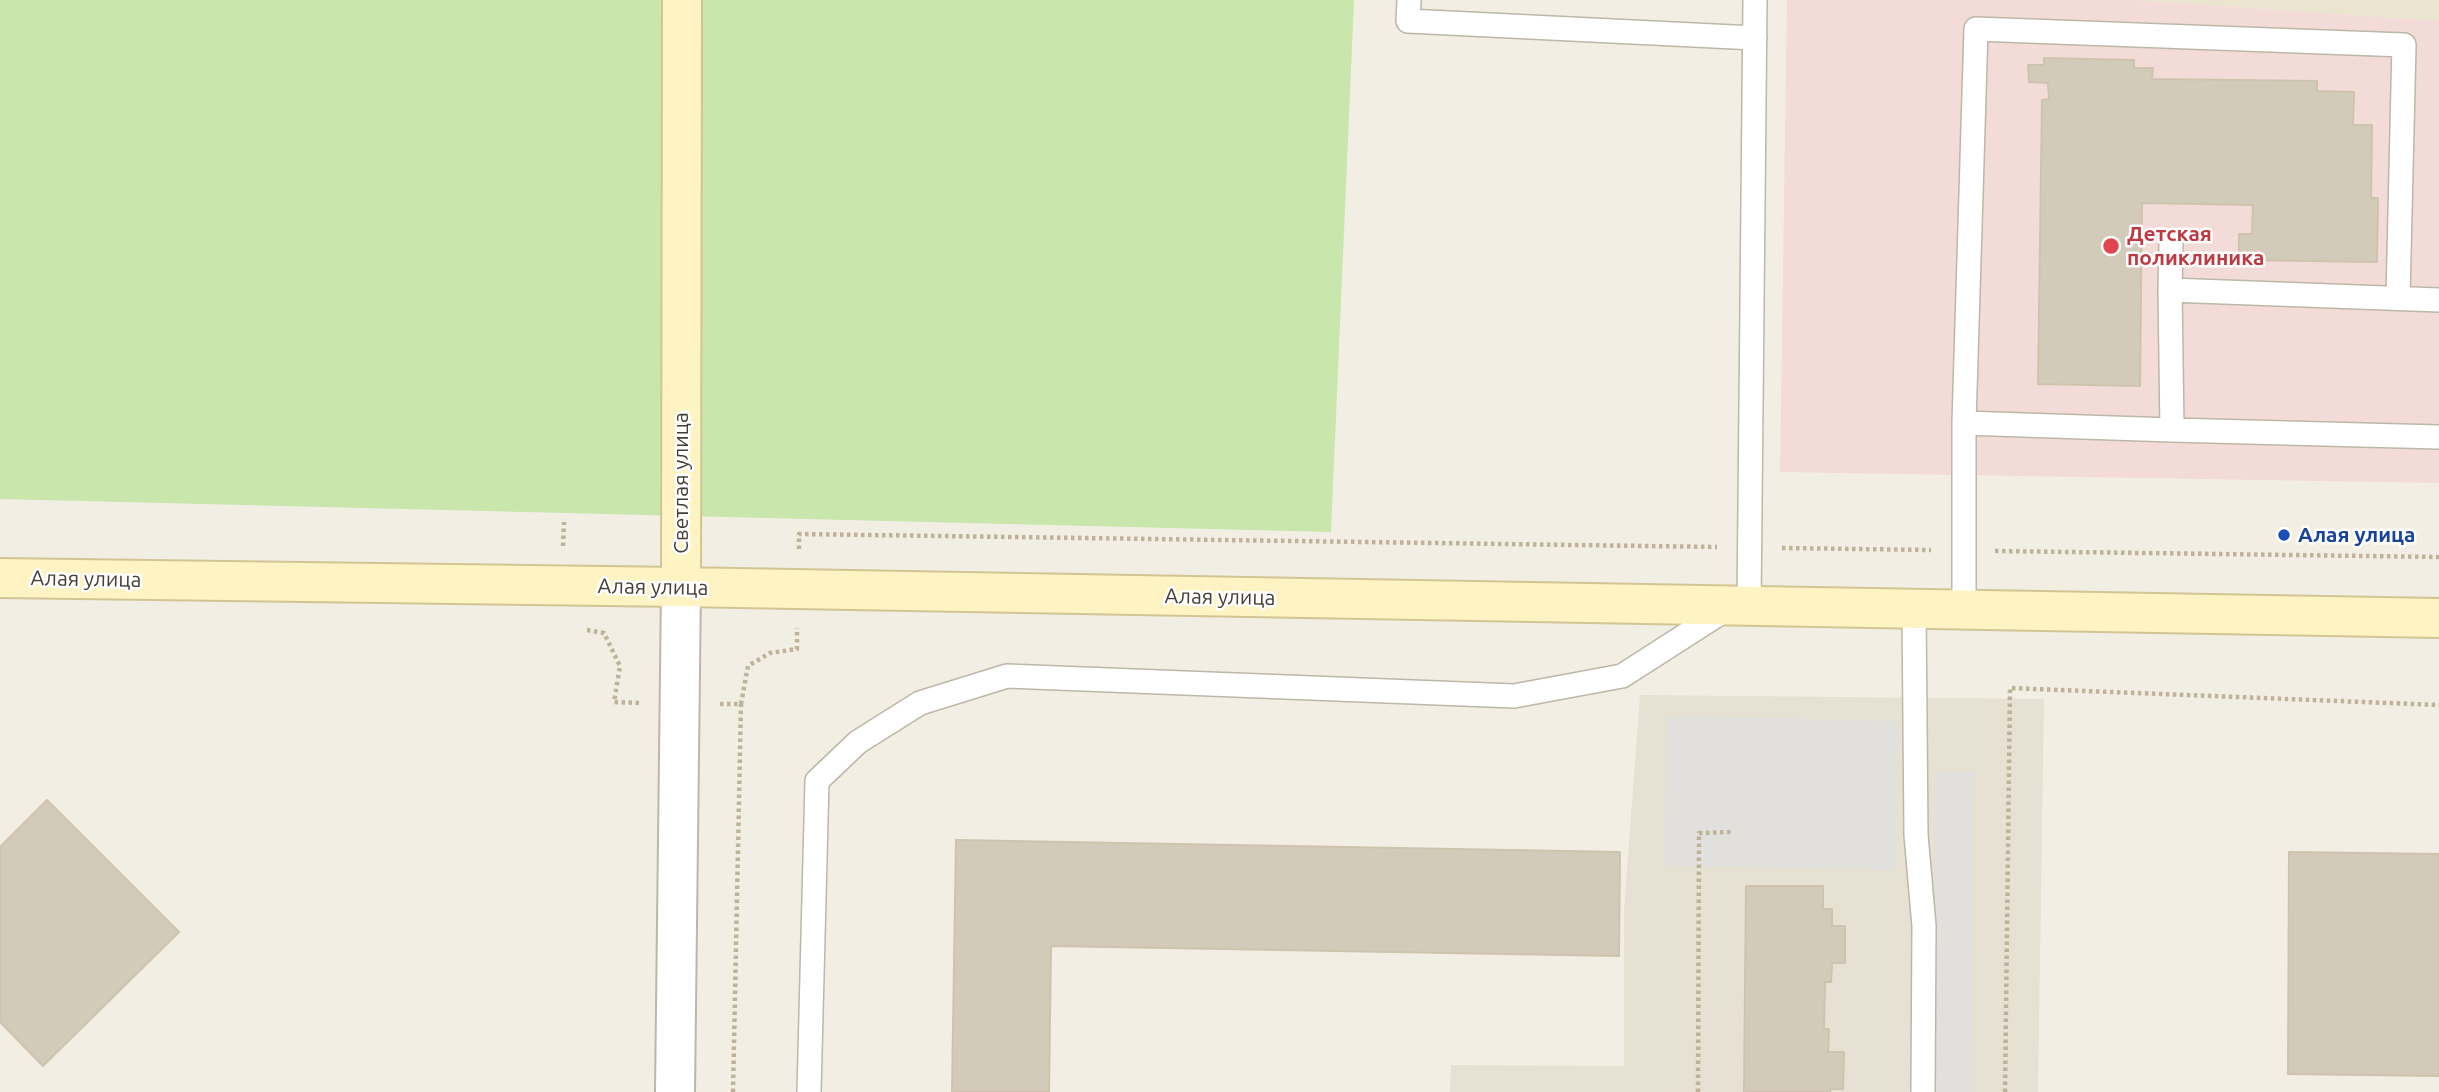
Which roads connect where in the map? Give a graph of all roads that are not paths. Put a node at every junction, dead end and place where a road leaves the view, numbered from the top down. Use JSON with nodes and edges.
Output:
{"nodes":[{"id":1,"x":682,"y":0,"type":"edge"},
{"id":2,"x":1409,"y":0,"type":"edge"},
{"id":3,"x":1755,"y":0,"type":"edge"},
{"id":4,"x":1755,"y":38,"type":"junction"},
{"id":5,"x":2171,"y":244,"type":"dead end"},
{"id":6,"x":2170,"y":290,"type":"junction"},
{"id":7,"x":2398,"y":297,"type":"junction"},
{"id":8,"x":2439,"y":300,"type":"edge"},
{"id":9,"x":1964,"y":424,"type":"junction"},
{"id":10,"x":2172,"y":430,"type":"junction"},
{"id":11,"x":2439,"y":437,"type":"edge"},
{"id":12,"x":0,"y":578,"type":"edge"},
{"id":13,"x":681,"y":587,"type":"junction"},
{"id":14,"x":1740,"y":606,"type":"junction"},
{"id":15,"x":1914,"y":610,"type":"junction"},
{"id":16,"x":1964,"y":611,"type":"junction"},
{"id":17,"x":2439,"y":618,"type":"edge"},
{"id":18,"x":675,"y":1092,"type":"edge"},
{"id":19,"x":809,"y":1092,"type":"edge"},
{"id":20,"x":1923,"y":1092,"type":"edge"}],
"edges":[{"from":1,"to":13,"type":"main road","name":"Светлая улица"},
{"from":2,"to":4,"type":"lane"},
{"from":3,"to":4,"type":"lane"},
{"from":4,"to":14,"type":"lane"},
{"from":5,"to":6,"type":"lane"},
{"from":6,"to":7,"type":"lane"},
{"from":6,"to":10,"type":"lane"},
{"from":7,"to":8,"type":"lane"},
{"from":7,"to":9,"type":"lane"},
{"from":9,"to":10,"type":"lane"},
{"from":9,"to":16,"type":"lane"},
{"from":10,"to":11,"type":"lane"},
{"from":12,"to":13,"type":"main road","name":"Алая улица"},
{"from":13,"to":14,"type":"main road","name":"Алая улица"},
{"from":13,"to":18,"type":"street","name":"Светлая улица"},
{"from":14,"to":15,"type":"main road","name":"Алая улица"},
{"from":14,"to":19,"type":"lane"},
{"from":15,"to":16,"type":"main road","name":"Алая улица"},
{"from":15,"to":20,"type":"lane"},
{"from":16,"to":17,"type":"main road","name":"Алая улица"}]}
